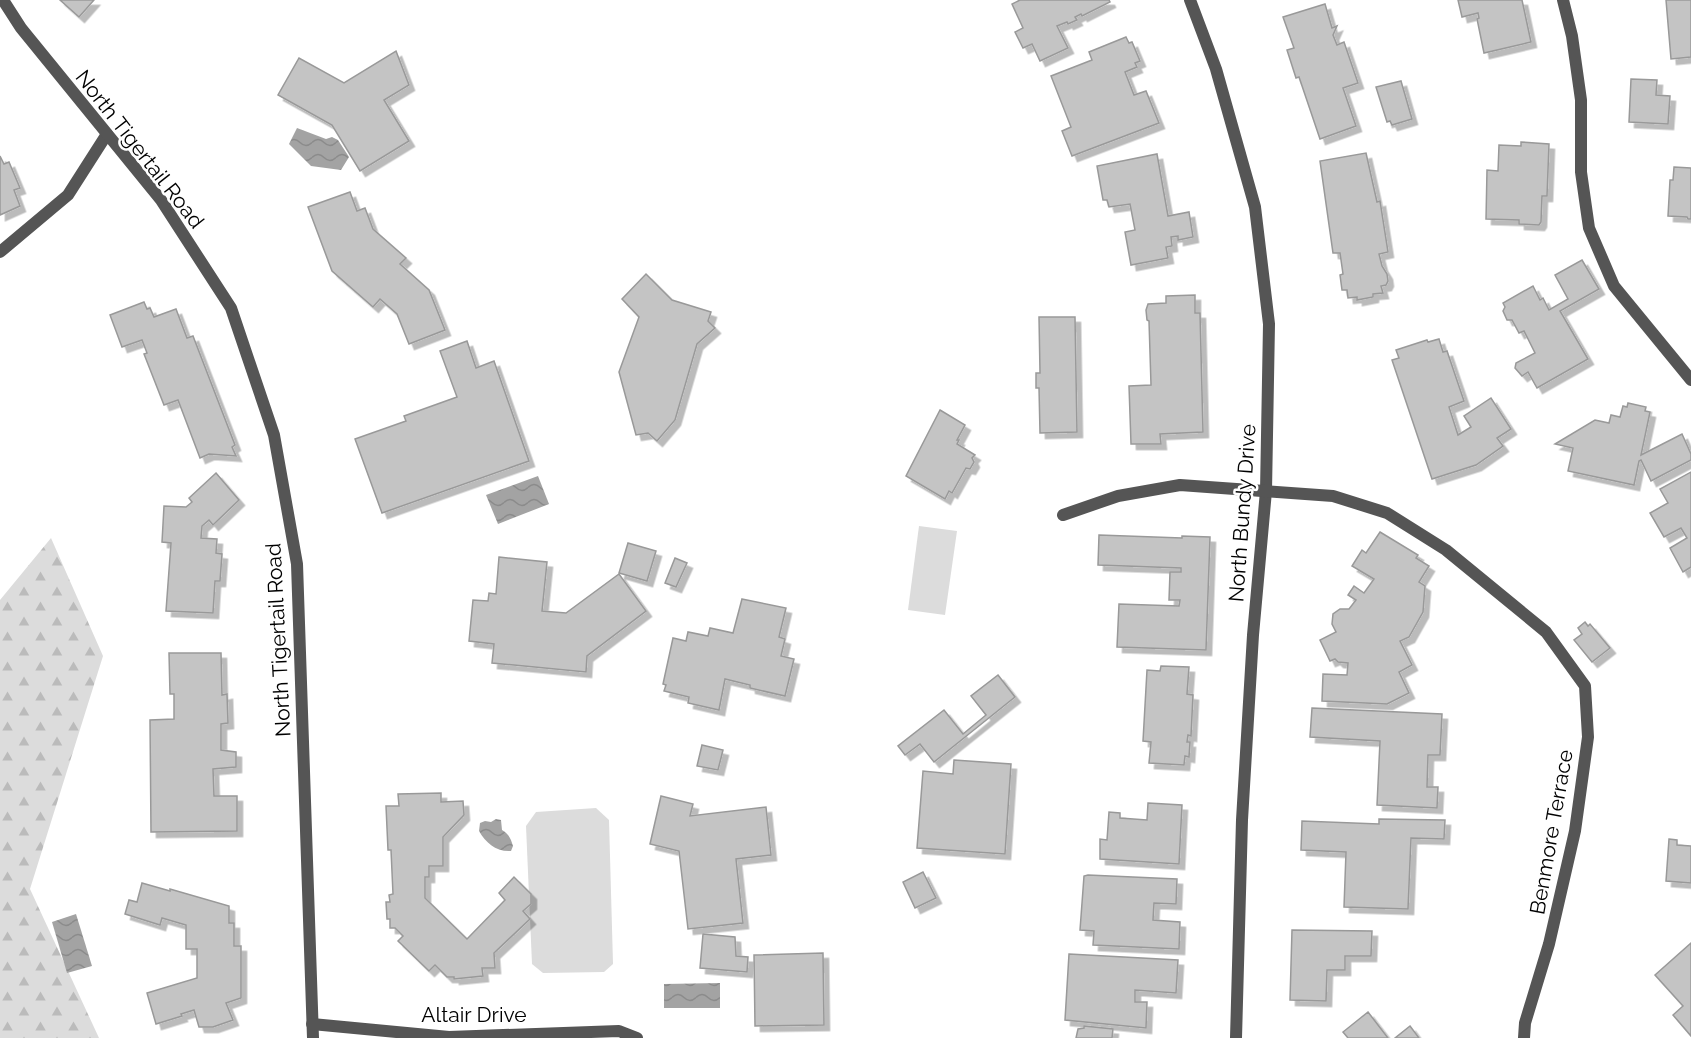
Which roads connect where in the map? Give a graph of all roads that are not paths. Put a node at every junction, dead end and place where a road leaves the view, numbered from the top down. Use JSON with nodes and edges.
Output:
{"nodes":[{"id":1,"x":3,"y":0,"type":"edge"},
{"id":2,"x":1190,"y":0,"type":"edge"},
{"id":3,"x":1563,"y":0,"type":"edge"},
{"id":4,"x":107,"y":134,"type":"junction"},
{"id":5,"x":0,"y":252,"type":"edge"},
{"id":6,"x":1691,"y":379,"type":"edge"},
{"id":7,"x":1266,"y":490,"type":"junction"},
{"id":8,"x":1063,"y":515,"type":"dead end"},
{"id":9,"x":312,"y":1024,"type":"junction"},
{"id":10,"x":313,"y":1038,"type":"edge"},
{"id":11,"x":636,"y":1038,"type":"edge"},
{"id":12,"x":1236,"y":1038,"type":"edge"},
{"id":13,"x":1524,"y":1038,"type":"edge"}],
"edges":[{"from":1,"to":4,"type":"street","name":"North Tigertail Road"},
{"from":2,"to":7,"type":"street","name":"North Bundy Drive"},
{"from":3,"to":6,"type":"street"},
{"from":4,"to":5,"type":"street"},
{"from":4,"to":9,"type":"street","name":"North Tigertail Road"},
{"from":7,"to":8,"type":"street","name":"Benmore Terrace"},
{"from":7,"to":12,"type":"street","name":"North Bundy Drive"},
{"from":7,"to":13,"type":"street","name":"Benmore Terrace"},
{"from":9,"to":10,"type":"street","name":"North Tigertail Road"},
{"from":9,"to":11,"type":"street","name":"Altair Drive"}]}
